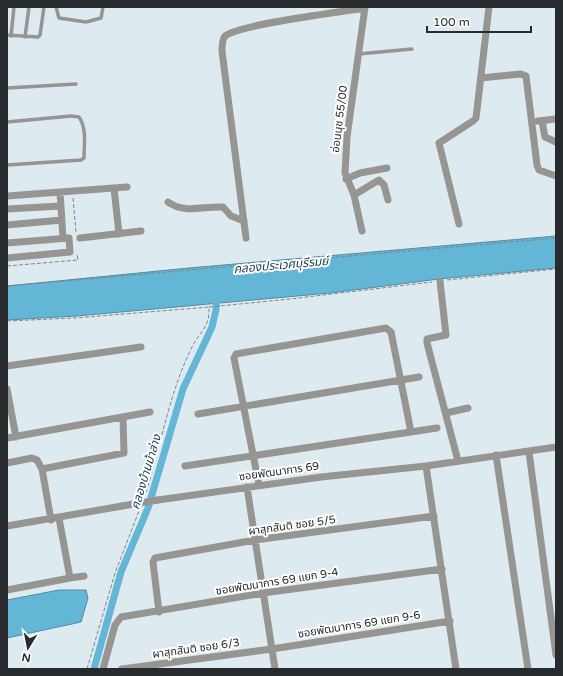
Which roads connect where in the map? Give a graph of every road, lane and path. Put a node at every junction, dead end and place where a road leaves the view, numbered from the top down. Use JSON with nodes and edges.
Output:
{"nodes":[{"id":1,"x":14,"y":7,"type":"edge"},
{"id":2,"x":29,"y":7,"type":"edge"},
{"id":3,"x":44,"y":7,"type":"edge"},
{"id":4,"x":56,"y":7,"type":"edge"},
{"id":5,"x":103,"y":7,"type":"edge"},
{"id":6,"x":489,"y":7,"type":"edge"},
{"id":7,"x":365,"y":8,"type":"edge"},
{"id":8,"x":9,"y":35,"type":"edge"},
{"id":9,"x":26,"y":37,"type":"junction"},
{"id":10,"x":412,"y":49,"type":"dead end"},
{"id":11,"x":358,"y":54,"type":"junction"},
{"id":12,"x":481,"y":78,"type":"junction"},
{"id":13,"x":76,"y":84,"type":"dead end"},
{"id":14,"x":7,"y":88,"type":"edge"},
{"id":15,"x":556,"y":119,"type":"edge"},
{"id":16,"x":542,"y":120,"type":"junction"},
{"id":17,"x":7,"y":122,"type":"edge"},
{"id":18,"x":532,"y":122,"type":"junction"},
{"id":19,"x":556,"y":142,"type":"edge"},
{"id":20,"x":7,"y":165,"type":"edge"},
{"id":21,"x":387,"y":168,"type":"dead end"},
{"id":22,"x":556,"y":176,"type":"edge"},
{"id":23,"x":346,"y":179,"type":"junction"},
{"id":24,"x":127,"y":187,"type":"dead end"},
{"id":25,"x":114,"y":188,"type":"junction"},
{"id":26,"x":73,"y":191,"type":"junction"},
{"id":27,"x":60,"y":192,"type":"junction"},
{"id":28,"x":354,"y":195,"type":"junction"},
{"id":29,"x":7,"y":196,"type":"edge"},
{"id":30,"x":388,"y":200,"type":"dead end"},
{"id":31,"x":168,"y":202,"type":"dead end"},
{"id":32,"x":61,"y":206,"type":"junction"},
{"id":33,"x":7,"y":209,"type":"edge"},
{"id":34,"x":62,"y":220,"type":"junction"},
{"id":35,"x":244,"y":221,"type":"junction"},
{"id":36,"x":459,"y":224,"type":"dead end"},
{"id":37,"x":7,"y":225,"type":"edge"},
{"id":38,"x":141,"y":231,"type":"dead end"},
{"id":39,"x":362,"y":231,"type":"dead end"},
{"id":40,"x":119,"y":234,"type":"junction"},
{"id":41,"x":63,"y":238,"type":"junction"},
{"id":42,"x":78,"y":238,"type":"joint"},
{"id":43,"x":246,"y":238,"type":"dead end"},
{"id":44,"x":556,"y":238,"type":"edge"},
{"id":45,"x":7,"y":243,"type":"edge"},
{"id":46,"x":77,"y":252,"type":"dead end"},
{"id":47,"x":7,"y":258,"type":"edge"},
{"id":48,"x":7,"y":266,"type":"edge"},
{"id":49,"x":556,"y":269,"type":"edge"},
{"id":50,"x":440,"y":281,"type":"junction"},
{"id":51,"x":7,"y":286,"type":"edge"},
{"id":52,"x":209,"y":306,"type":"junction"},
{"id":53,"x":7,"y":321,"type":"edge"},
{"id":54,"x":141,"y":347,"type":"dead end"},
{"id":55,"x":7,"y":366,"type":"edge"},
{"id":56,"x":419,"y":377,"type":"dead end"},
{"id":57,"x":400,"y":380,"type":"junction"},
{"id":58,"x":7,"y":389,"type":"edge"},
{"id":59,"x":244,"y":406,"type":"junction"},
{"id":60,"x":468,"y":408,"type":"dead end"},
{"id":61,"x":150,"y":412,"type":"dead end"},
{"id":62,"x":446,"y":413,"type":"junction"},
{"id":63,"x":198,"y":414,"type":"dead end"},
{"id":64,"x":123,"y":417,"type":"junction"},
{"id":65,"x":437,"y":428,"type":"dead end"},
{"id":66,"x":411,"y":432,"type":"junction"},
{"id":67,"x":16,"y":437,"type":"junction"},
{"id":68,"x":7,"y":438,"type":"edge"},
{"id":69,"x":556,"y":447,"type":"edge"},
{"id":70,"x":529,"y":452,"type":"junction"},
{"id":71,"x":252,"y":455,"type":"junction"},
{"id":72,"x":496,"y":455,"type":"junction"},
{"id":73,"x":458,"y":460,"type":"junction"},
{"id":74,"x":7,"y":463,"type":"edge"},
{"id":75,"x":185,"y":466,"type":"dead end"},
{"id":76,"x":426,"y":466,"type":"junction"},
{"id":77,"x":42,"y":469,"type":"junction"},
{"id":78,"x":258,"y":485,"type":"junction"},
{"id":79,"x":247,"y":487,"type":"junction"},
{"id":80,"x":143,"y":499,"type":"dead end"},
{"id":81,"x":141,"y":506,"type":"dead end"},
{"id":82,"x":434,"y":516,"type":"junction"},
{"id":83,"x":55,"y":519,"type":"junction"},
{"id":84,"x":7,"y":526,"type":"edge"},
{"id":85,"x":255,"y":540,"type":"junction"},
{"id":86,"x":442,"y":569,"type":"junction"},
{"id":87,"x":84,"y":576,"type":"dead end"},
{"id":88,"x":70,"y":578,"type":"junction"},
{"id":89,"x":7,"y":590,"type":"edge"},
{"id":90,"x":263,"y":593,"type":"junction"},
{"id":91,"x":552,"y":604,"type":"edge"},
{"id":92,"x":159,"y":612,"type":"junction"},
{"id":93,"x":450,"y":620,"type":"junction"},
{"id":94,"x":272,"y":649,"type":"junction"},
{"id":95,"x":556,"y":655,"type":"edge"},
{"id":96,"x":87,"y":669,"type":"edge"},
{"id":97,"x":103,"y":669,"type":"edge"},
{"id":98,"x":122,"y":669,"type":"edge"},
{"id":99,"x":275,"y":669,"type":"edge"},
{"id":100,"x":456,"y":669,"type":"edge"},
{"id":101,"x":528,"y":669,"type":"edge"}],
"edges":[{"from":1,"to":8,"type":"lane"},
{"from":2,"to":9,"type":"lane"},
{"from":3,"to":9,"type":"lane"},
{"from":4,"to":5,"type":"lane"},
{"from":6,"to":12,"type":"street"},
{"from":7,"to":11,"type":"street","name":"อ่อนนุช 55/00"},
{"from":7,"to":35,"type":"street"},
{"from":8,"to":9,"type":"lane"},
{"from":10,"to":11,"type":"lane"},
{"from":11,"to":23,"type":"street","name":"อ่อนนุช 55/00"},
{"from":12,"to":18,"type":"street"},
{"from":12,"to":36,"type":"street"},
{"from":13,"to":14,"type":"lane"},
{"from":15,"to":16,"type":"street"},
{"from":16,"to":18,"type":"street"},
{"from":16,"to":19,"type":"street"},
{"from":17,"to":20,"type":"lane"},
{"from":18,"to":22,"type":"street"},
{"from":21,"to":23,"type":"street"},
{"from":23,"to":28,"type":"street","name":"อ่อนนุช 55/00"},
{"from":24,"to":25,"type":"street"},
{"from":25,"to":26,"type":"street"},
{"from":25,"to":40,"type":"street"},
{"from":26,"to":27,"type":"street"},
{"from":26,"to":42,"type":"path"},
{"from":27,"to":29,"type":"street"},
{"from":27,"to":32,"type":"street"},
{"from":28,"to":30,"type":"street"},
{"from":28,"to":39,"type":"street","name":"อ่อนนุช 55/00"},
{"from":31,"to":35,"type":"street"},
{"from":32,"to":33,"type":"street"},
{"from":32,"to":34,"type":"street"},
{"from":34,"to":37,"type":"street"},
{"from":34,"to":41,"type":"street"},
{"from":35,"to":43,"type":"street"},
{"from":38,"to":40,"type":"street"},
{"from":40,"to":42,"type":"street"},
{"from":41,"to":45,"type":"street"},
{"from":41,"to":47,"type":"street"},
{"from":44,"to":51,"type":"path"},
{"from":46,"to":48,"type":"path"},
{"from":49,"to":50,"type":"path"},
{"from":50,"to":52,"type":"path"},
{"from":50,"to":62,"type":"street"},
{"from":52,"to":53,"type":"path"},
{"from":52,"to":80,"type":"path"},
{"from":54,"to":55,"type":"street"},
{"from":56,"to":57,"type":"street"},
{"from":57,"to":59,"type":"street"},
{"from":57,"to":59,"type":"street"},
{"from":57,"to":66,"type":"street"},
{"from":58,"to":67,"type":"street"},
{"from":59,"to":63,"type":"street"},
{"from":59,"to":71,"type":"street"},
{"from":60,"to":62,"type":"street"},
{"from":61,"to":64,"type":"street"},
{"from":62,"to":73,"type":"street"},
{"from":64,"to":67,"type":"street"},
{"from":64,"to":77,"type":"street"},
{"from":65,"to":66,"type":"street"},
{"from":66,"to":71,"type":"street"},
{"from":67,"to":68,"type":"street"},
{"from":69,"to":70,"type":"street","name":"ซอยพัฒนาการ 69"},
{"from":70,"to":72,"type":"street","name":"ซอยพัฒนาการ 69"},
{"from":70,"to":91,"type":"street"},
{"from":71,"to":75,"type":"street"},
{"from":71,"to":78,"type":"street"},
{"from":72,"to":73,"type":"street","name":"ซอยพัฒนาการ 69"},
{"from":72,"to":101,"type":"street"},
{"from":73,"to":76,"type":"street","name":"ซอยพัฒนาการ 69"},
{"from":74,"to":77,"type":"street"},
{"from":76,"to":78,"type":"street","name":"ซอยพัฒนาการ 69"},
{"from":76,"to":82,"type":"street"},
{"from":77,"to":83,"type":"street"},
{"from":78,"to":79,"type":"street","name":"ซอยพัฒนาการ 69"},
{"from":79,"to":83,"type":"street","name":"ซอยพัฒนาการ 69","bridge":true},
{"from":79,"to":85,"type":"street"},
{"from":81,"to":96,"type":"path"},
{"from":82,"to":85,"type":"street","name":"ผาสุกสันติ ซอย 5/5"},
{"from":82,"to":86,"type":"street"},
{"from":83,"to":84,"type":"street","name":"ซอยพัฒนาการ 69"},
{"from":83,"to":88,"type":"street"},
{"from":85,"to":90,"type":"street"},
{"from":85,"to":92,"type":"street","name":"ผาสุกสันติ ซอย 5/5"},
{"from":86,"to":90,"type":"street","name":"ซอยพัฒนาการ 69 แยก 9-4"},
{"from":86,"to":93,"type":"street"},
{"from":87,"to":88,"type":"street"},
{"from":88,"to":89,"type":"street"},
{"from":90,"to":92,"type":"street","name":"ซอยพัฒนาการ 69 แยก 9-4"},
{"from":90,"to":94,"type":"street"},
{"from":91,"to":95,"type":"street"},
{"from":92,"to":97,"type":"street","name":"ซอยพัฒนาการ 69 แยก 9-4"},
{"from":93,"to":94,"type":"street","name":"ซอยพัฒนาการ 69 แยก 9-6"},
{"from":93,"to":100,"type":"street"},
{"from":94,"to":98,"type":"street","name":"ผาสุกสันติ ซอย 6/3"},
{"from":94,"to":99,"type":"street"}]}
